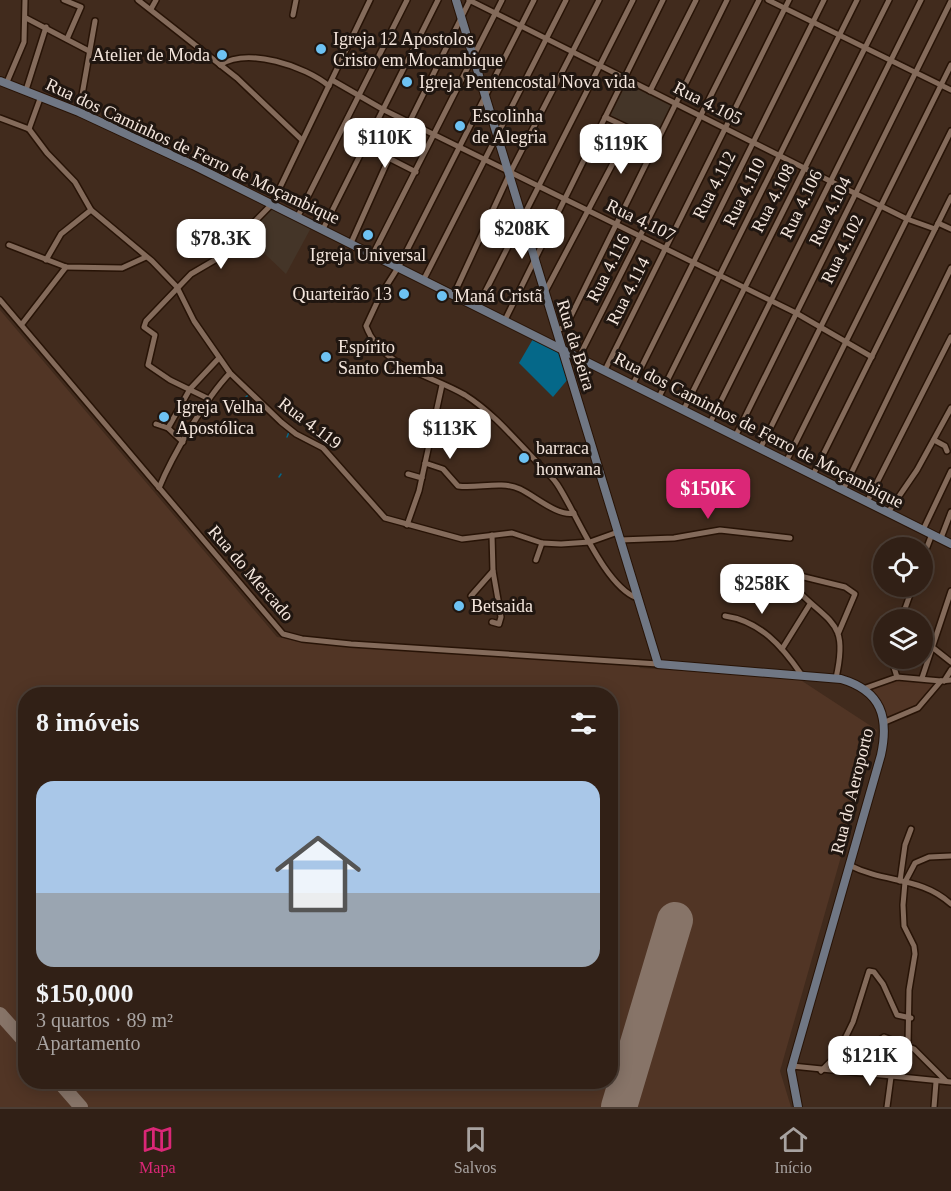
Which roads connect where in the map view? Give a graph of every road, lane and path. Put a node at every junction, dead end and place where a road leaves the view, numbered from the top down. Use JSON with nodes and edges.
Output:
{"nodes":[{"id":1,"x":25,"y":0,"type":"edge"},
{"id":2,"x":64,"y":0,"type":"edge"},
{"id":3,"x":138,"y":0,"type":"edge"},
{"id":4,"x":156,"y":0,"type":"edge"},
{"id":5,"x":296,"y":0,"type":"edge"},
{"id":6,"x":370,"y":0,"type":"edge"},
{"id":7,"x":407,"y":0,"type":"edge"},
{"id":8,"x":438,"y":0,"type":"edge"},
{"id":9,"x":456,"y":0,"type":"edge"},
{"id":10,"x":470,"y":0,"type":"edge"},
{"id":11,"x":502,"y":0,"type":"edge"},
{"id":12,"x":534,"y":0,"type":"edge"},
{"id":13,"x":566,"y":0,"type":"edge"},
{"id":14,"x":599,"y":0,"type":"edge"},
{"id":15,"x":633,"y":0,"type":"edge"},
{"id":16,"x":663,"y":0,"type":"edge"},
{"id":17,"x":696,"y":0,"type":"edge"},
{"id":18,"x":728,"y":0,"type":"edge"},
{"id":19,"x":759,"y":0,"type":"edge"},
{"id":20,"x":768,"y":0,"type":"edge"},
{"id":21,"x":789,"y":0,"type":"edge"},
{"id":22,"x":824,"y":0,"type":"edge"},
{"id":23,"x":856,"y":0,"type":"edge"},
{"id":24,"x":889,"y":0,"type":"edge"},
{"id":25,"x":921,"y":0,"type":"edge"},
{"id":26,"x":951,"y":1,"type":"edge"},
{"id":27,"x":78,"y":2,"type":"edge"},
{"id":28,"x":151,"y":9,"type":"junction"},
{"id":29,"x":785,"y":9,"type":"junction"},
{"id":30,"x":495,"y":13,"type":"junction"},
{"id":31,"x":293,"y":15,"type":"dead end"},
{"id":32,"x":26,"y":18,"type":"junction"},
{"id":33,"x":462,"y":19,"type":"junction"},
{"id":34,"x":95,"y":21,"type":"dead end"},
{"id":35,"x":813,"y":23,"type":"junction"},
{"id":36,"x":46,"y":27,"type":"junction"},
{"id":37,"x":521,"y":27,"type":"junction"},
{"id":38,"x":838,"y":36,"type":"junction"},
{"id":39,"x":67,"y":39,"type":"junction"},
{"id":40,"x":546,"y":39,"type":"junction"},
{"id":41,"x":864,"y":48,"type":"junction"},
{"id":42,"x":89,"y":51,"type":"junction"},
{"id":43,"x":573,"y":52,"type":"junction"},
{"id":44,"x":473,"y":56,"type":"junction"},
{"id":45,"x":890,"y":61,"type":"junction"},
{"id":46,"x":220,"y":65,"type":"junction"},
{"id":47,"x":951,"y":65,"type":"edge"},
{"id":48,"x":600,"y":66,"type":"junction"},
{"id":49,"x":915,"y":72,"type":"junction"},
{"id":50,"x":624,"y":78,"type":"junction"},
{"id":51,"x":3,"y":81,"type":"edge"},
{"id":52,"x":331,"y":83,"type":"junction"},
{"id":53,"x":941,"y":85,"type":"junction"},
{"id":54,"x":26,"y":90,"type":"junction"},
{"id":55,"x":951,"y":90,"type":"edge"},
{"id":56,"x":650,"y":91,"type":"junction"},
{"id":57,"x":359,"y":95,"type":"junction"},
{"id":58,"x":42,"y":96,"type":"junction"},
{"id":59,"x":485,"y":97,"type":"junction"},
{"id":60,"x":676,"y":104,"type":"junction"},
{"id":61,"x":384,"y":110,"type":"junction"},
{"id":62,"x":79,"y":112,"type":"junction"},
{"id":63,"x":606,"y":117,"type":"junction"},
{"id":64,"x":700,"y":117,"type":"junction"},
{"id":65,"x":0,"y":118,"type":"edge"},
{"id":66,"x":409,"y":123,"type":"junction"},
{"id":67,"x":29,"y":129,"type":"junction"},
{"id":68,"x":631,"y":129,"type":"junction"},
{"id":69,"x":726,"y":130,"type":"junction"},
{"id":70,"x":951,"y":130,"type":"edge"},
{"id":71,"x":434,"y":133,"type":"junction"},
{"id":72,"x":496,"y":134,"type":"junction"},
{"id":73,"x":302,"y":140,"type":"junction"},
{"id":74,"x":658,"y":142,"type":"junction"},
{"id":75,"x":752,"y":142,"type":"junction"},
{"id":76,"x":365,"y":146,"type":"junction"},
{"id":77,"x":459,"y":146,"type":"junction"},
{"id":78,"x":779,"y":156,"type":"junction"},
{"id":79,"x":388,"y":158,"type":"junction"},
{"id":80,"x":485,"y":158,"type":"junction"},
{"id":81,"x":805,"y":168,"type":"junction"},
{"id":82,"x":416,"y":172,"type":"junction"},
{"id":83,"x":510,"y":172,"type":"junction"},
{"id":84,"x":830,"y":181,"type":"junction"},
{"id":85,"x":539,"y":186,"type":"junction"},
{"id":86,"x":855,"y":193,"type":"junction"},
{"id":87,"x":951,"y":197,"type":"edge"},
{"id":88,"x":564,"y":199,"type":"junction"},
{"id":89,"x":272,"y":204,"type":"junction"},
{"id":90,"x":880,"y":206,"type":"junction"},
{"id":91,"x":91,"y":210,"type":"junction"},
{"id":92,"x":590,"y":212,"type":"junction"},
{"id":93,"x":298,"y":216,"type":"junction"},
{"id":94,"x":524,"y":218,"type":"junction"},
{"id":95,"x":907,"y":219,"type":"junction"},
{"id":96,"x":616,"y":224,"type":"junction"},
{"id":97,"x":936,"y":226,"type":"junction"},
{"id":98,"x":323,"y":229,"type":"junction"},
{"id":99,"x":951,"y":229,"type":"edge"},
{"id":100,"x":640,"y":237,"type":"junction"},
{"id":101,"x":351,"y":243,"type":"junction"},
{"id":102,"x":9,"y":245,"type":"dead end"},
{"id":103,"x":666,"y":249,"type":"junction"},
{"id":104,"x":373,"y":254,"type":"junction"},
{"id":105,"x":146,"y":257,"type":"junction"},
{"id":106,"x":534,"y":258,"type":"junction"},
{"id":107,"x":46,"y":260,"type":"junction"},
{"id":108,"x":692,"y":262,"type":"junction"},
{"id":109,"x":399,"y":266,"type":"junction"},
{"id":110,"x":66,"y":267,"type":"junction"},
{"id":111,"x":951,"y":268,"type":"edge"},
{"id":112,"x":719,"y":276,"type":"junction"},
{"id":113,"x":424,"y":279,"type":"junction"},
{"id":114,"x":177,"y":287,"type":"junction"},
{"id":115,"x":744,"y":289,"type":"junction"},
{"id":116,"x":544,"y":293,"type":"junction"},
{"id":117,"x":454,"y":294,"type":"junction"},
{"id":118,"x":0,"y":300,"type":"edge"},
{"id":119,"x":770,"y":301,"type":"junction"},
{"id":120,"x":478,"y":306,"type":"junction"},
{"id":121,"x":796,"y":313,"type":"junction"},
{"id":122,"x":505,"y":320,"type":"junction"},
{"id":123,"x":22,"y":324,"type":"junction"},
{"id":124,"x":821,"y":326,"type":"junction"},
{"id":125,"x":556,"y":331,"type":"junction"},
{"id":126,"x":951,"y":337,"type":"edge"},
{"id":127,"x":846,"y":340,"type":"junction"},
{"id":128,"x":561,"y":348,"type":"junction"},
{"id":129,"x":579,"y":357,"type":"junction"},
{"id":130,"x":872,"y":357,"type":"junction"},
{"id":131,"x":219,"y":358,"type":"junction"},
{"id":132,"x":605,"y":370,"type":"junction"},
{"id":133,"x":230,"y":373,"type":"junction"},
{"id":134,"x":633,"y":384,"type":"junction"},
{"id":135,"x":442,"y":385,"type":"junction"},
{"id":136,"x":190,"y":389,"type":"junction"},
{"id":137,"x":659,"y":397,"type":"junction"},
{"id":138,"x":209,"y":399,"type":"junction"},
{"id":139,"x":951,"y":408,"type":"edge"},
{"id":140,"x":684,"y":409,"type":"junction"},
{"id":141,"x":710,"y":423,"type":"junction"},
{"id":142,"x":156,"y":424,"type":"dead end"},
{"id":143,"x":168,"y":428,"type":"junction"},
{"id":144,"x":736,"y":435,"type":"junction"},
{"id":145,"x":934,"y":441,"type":"junction"},
{"id":146,"x":183,"y":442,"type":"junction"},
{"id":147,"x":761,"y":447,"type":"junction"},
{"id":148,"x":947,"y":451,"type":"dead end"},
{"id":149,"x":787,"y":460,"type":"junction"},
{"id":150,"x":425,"y":463,"type":"junction"},
{"id":151,"x":951,"y":471,"type":"edge"},
{"id":152,"x":814,"y":473,"type":"junction"},
{"id":153,"x":408,"y":474,"type":"dead end"},
{"id":154,"x":422,"y":478,"type":"junction"},
{"id":155,"x":159,"y":488,"type":"junction"},
{"id":156,"x":844,"y":488,"type":"junction"},
{"id":157,"x":868,"y":500,"type":"junction"},
{"id":158,"x":889,"y":511,"type":"junction"},
{"id":159,"x":951,"y":512,"type":"edge"},
{"id":160,"x":574,"y":513,"type":"junction"},
{"id":161,"x":407,"y":525,"type":"junction"},
{"id":162,"x":924,"y":530,"type":"junction"},
{"id":163,"x":932,"y":534,"type":"junction"},
{"id":164,"x":492,"y":536,"type":"junction"},
{"id":165,"x":619,"y":536,"type":"junction"},
{"id":166,"x":931,"y":537,"type":"edge"},
{"id":167,"x":790,"y":538,"type":"dead end"},
{"id":168,"x":940,"y":538,"type":"junction"},
{"id":169,"x":590,"y":542,"type":"junction"},
{"id":170,"x":542,"y":543,"type":"junction"},
{"id":171,"x":951,"y":544,"type":"edge"},
{"id":172,"x":536,"y":560,"type":"dead end"},
{"id":173,"x":492,"y":571,"type":"junction"},
{"id":174,"x":951,"y":591,"type":"edge"},
{"id":175,"x":471,"y":596,"type":"dead end"},
{"id":176,"x":637,"y":598,"type":"junction"},
{"id":177,"x":810,"y":604,"type":"junction"},
{"id":178,"x":725,"y":616,"type":"dead end"},
{"id":179,"x":492,"y":622,"type":"dead end"},
{"id":180,"x":838,"y":634,"type":"junction"},
{"id":181,"x":933,"y":643,"type":"edge"},
{"id":182,"x":933,"y":647,"type":"edge"},
{"id":183,"x":782,"y":649,"type":"junction"},
{"id":184,"x":951,"y":662,"type":"edge"},
{"id":185,"x":658,"y":664,"type":"junction"},
{"id":186,"x":894,"y":669,"type":"edge"},
{"id":187,"x":925,"y":669,"type":"edge"},
{"id":188,"x":951,"y":670,"type":"edge"},
{"id":189,"x":801,"y":674,"type":"junction"},
{"id":190,"x":897,"y":677,"type":"junction"},
{"id":191,"x":836,"y":678,"type":"junction"},
{"id":192,"x":922,"y":678,"type":"junction"},
{"id":193,"x":951,"y":680,"type":"edge"},
{"id":194,"x":943,"y":681,"type":"junction"},
{"id":195,"x":863,"y":689,"type":"junction"},
{"id":196,"x":885,"y":722,"type":"junction"},
{"id":197,"x":911,"y":829,"type":"dead end"},
{"id":198,"x":951,"y":856,"type":"edge"},
{"id":199,"x":849,"y":865,"type":"junction"},
{"id":200,"x":902,"y":882,"type":"junction"},
{"id":201,"x":951,"y":904,"type":"edge"},
{"id":202,"x":910,"y":1018,"type":"junction"},
{"id":203,"x":908,"y":1045,"type":"junction"},
{"id":204,"x":837,"y":1054,"type":"junction"},
{"id":205,"x":792,"y":1066,"type":"junction"},
{"id":206,"x":821,"y":1071,"type":"junction"},
{"id":207,"x":891,"y":1077,"type":"junction"},
{"id":208,"x":936,"y":1082,"type":"junction"},
{"id":209,"x":949,"y":1082,"type":"edge"},
{"id":210,"x":798,"y":1107,"type":"edge"},
{"id":211,"x":887,"y":1107,"type":"edge"},
{"id":212,"x":934,"y":1107,"type":"edge"}],
"edges":[{"from":1,"to":32,"type":"street"},
{"from":2,"to":27,"type":"street"},
{"from":3,"to":28,"type":"street"},
{"from":4,"to":28,"type":"street"},
{"from":5,"to":31,"type":"street"},
{"from":6,"to":52,"type":"street"},
{"from":7,"to":57,"type":"street"},
{"from":8,"to":61,"type":"street"},
{"from":9,"to":33,"type":"main road","name":"Rua da Beira"},
{"from":10,"to":30,"type":"street","name":"Rua 4.105"},
{"from":10,"to":33,"type":"street"},
{"from":11,"to":30,"type":"street"},
{"from":12,"to":37,"type":"street"},
{"from":13,"to":40,"type":"street"},
{"from":14,"to":43,"type":"street"},
{"from":15,"to":48,"type":"street"},
{"from":16,"to":50,"type":"street"},
{"from":17,"to":56,"type":"street"},
{"from":18,"to":60,"type":"street"},
{"from":19,"to":64,"type":"street","name":"Rua 4.116"},
{"from":20,"to":29,"type":"street"},
{"from":21,"to":29,"type":"street","name":"Rua 4.114"},
{"from":22,"to":35,"type":"street","name":"Rua 4.112"},
{"from":23,"to":38,"type":"street","name":"Rua 4.110"},
{"from":24,"to":41,"type":"street","name":"Rua 4.108"},
{"from":25,"to":45,"type":"street","name":"Rua 4.106"},
{"from":26,"to":49,"type":"street","name":"Rua 4.104"},
{"from":27,"to":39,"type":"street"},
{"from":28,"to":46,"type":"street"},
{"from":29,"to":35,"type":"street"},
{"from":29,"to":69,"type":"street","name":"Rua 4.114"},
{"from":30,"to":37,"type":"street","name":"Rua 4.105"},
{"from":30,"to":44,"type":"street"},
{"from":32,"to":36,"type":"street"},
{"from":32,"to":51,"type":"street"},
{"from":33,"to":44,"type":"main road","name":"Rua da Beira"},
{"from":33,"to":66,"type":"street"},
{"from":34,"to":42,"type":"street"},
{"from":35,"to":38,"type":"street"},
{"from":35,"to":75,"type":"street","name":"Rua 4.112"},
{"from":36,"to":39,"type":"street"},
{"from":36,"to":54,"type":"street"},
{"from":37,"to":40,"type":"street","name":"Rua 4.105"},
{"from":37,"to":59,"type":"street"},
{"from":38,"to":41,"type":"street"},
{"from":38,"to":78,"type":"street","name":"Rua 4.110"},
{"from":39,"to":42,"type":"street"},
{"from":40,"to":43,"type":"street","name":"Rua 4.105"},
{"from":40,"to":72,"type":"street"},
{"from":41,"to":45,"type":"street"},
{"from":41,"to":81,"type":"street","name":"Rua 4.108"},
{"from":42,"to":62,"type":"street"},
{"from":43,"to":48,"type":"street","name":"Rua 4.105"},
{"from":43,"to":83,"type":"street"},
{"from":44,"to":59,"type":"main road","name":"Rua da Beira"},
{"from":44,"to":71,"type":"street"},
{"from":45,"to":49,"type":"street"},
{"from":45,"to":84,"type":"street","name":"Rua 4.106"},
{"from":46,"to":52,"type":"street","name":"Rua 4.107"},
{"from":46,"to":73,"type":"street"},
{"from":47,"to":53,"type":"street","name":"Rua 4.102"},
{"from":48,"to":50,"type":"street","name":"Rua 4.105"},
{"from":48,"to":85,"type":"street"},
{"from":49,"to":53,"type":"street"},
{"from":49,"to":86,"type":"street","name":"Rua 4.104"},
{"from":50,"to":56,"type":"street","name":"Rua 4.105"},
{"from":50,"to":63,"type":"street"},
{"from":51,"to":54,"type":"main road","name":"Rua dos Caminhos de Ferro de Moçambique"},
{"from":52,"to":57,"type":"street","name":"Rua 4.107"},
{"from":52,"to":73,"type":"street"},
{"from":53,"to":55,"type":"street"},
{"from":53,"to":90,"type":"street","name":"Rua 4.102"},
{"from":54,"to":58,"type":"main road","name":"Rua dos Caminhos de Ferro de Moçambique"},
{"from":56,"to":60,"type":"street","name":"Rua 4.105"},
{"from":57,"to":61,"type":"street","name":"Rua 4.107"},
{"from":57,"to":93,"type":"street"},
{"from":58,"to":62,"type":"main road","name":"Rua dos Caminhos de Ferro de Moçambique"},
{"from":58,"to":67,"type":"street"},
{"from":59,"to":72,"type":"main road","name":"Rua da Beira"},
{"from":59,"to":77,"type":"street"},
{"from":60,"to":64,"type":"street","name":"Rua 4.105"},
{"from":60,"to":74,"type":"street"},
{"from":61,"to":66,"type":"street","name":"Rua 4.107"},
{"from":61,"to":76,"type":"street"},
{"from":62,"to":89,"type":"main road","name":"Rua dos Caminhos de Ferro de Moçambique"},
{"from":63,"to":68,"type":"street"},
{"from":63,"to":88,"type":"street"},
{"from":64,"to":69,"type":"street","name":"Rua 4.105"},
{"from":64,"to":100,"type":"street","name":"Rua 4.116"},
{"from":65,"to":67,"type":"street"},
{"from":66,"to":71,"type":"street","name":"Rua 4.107"},
{"from":67,"to":91,"type":"street","name":"Rua 4.119"},
{"from":68,"to":74,"type":"street"},
{"from":68,"to":92,"type":"street"},
{"from":69,"to":75,"type":"street","name":"Rua 4.105"},
{"from":69,"to":103,"type":"street","name":"Rua 4.114"},
{"from":70,"to":95,"type":"street"},
{"from":71,"to":77,"type":"street","name":"Rua 4.107"},
{"from":71,"to":82,"type":"street"},
{"from":72,"to":80,"type":"street"},
{"from":72,"to":83,"type":"main road","name":"Rua da Beira"},
{"from":73,"to":89,"type":"street"},
{"from":74,"to":96,"type":"street"},
{"from":75,"to":78,"type":"street","name":"Rua 4.105"},
{"from":75,"to":108,"type":"street","name":"Rua 4.112"},
{"from":76,"to":79,"type":"street"},
{"from":76,"to":98,"type":"street"},
{"from":77,"to":80,"type":"street","name":"Rua 4.107"},
{"from":77,"to":109,"type":"street"},
{"from":78,"to":81,"type":"street","name":"Rua 4.105"},
{"from":78,"to":112,"type":"street","name":"Rua 4.110"},
{"from":79,"to":82,"type":"street"},
{"from":79,"to":101,"type":"street"},
{"from":80,"to":83,"type":"street","name":"Rua 4.107"},
{"from":80,"to":113,"type":"street"},
{"from":81,"to":84,"type":"street","name":"Rua 4.105"},
{"from":81,"to":115,"type":"street","name":"Rua 4.108"},
{"from":82,"to":104,"type":"street"},
{"from":83,"to":85,"type":"street","name":"Rua 4.107"},
{"from":83,"to":94,"type":"main road","name":"Rua da Beira"},
{"from":83,"to":117,"type":"street"},
{"from":84,"to":86,"type":"street","name":"Rua 4.105"},
{"from":84,"to":119,"type":"street","name":"Rua 4.106"},
{"from":85,"to":88,"type":"street","name":"Rua 4.107"},
{"from":85,"to":94,"type":"street"},
{"from":86,"to":90,"type":"street","name":"Rua 4.105"},
{"from":86,"to":121,"type":"street","name":"Rua 4.104"},
{"from":87,"to":97,"type":"street"},
{"from":88,"to":92,"type":"street","name":"Rua 4.107"},
{"from":88,"to":106,"type":"street"},
{"from":89,"to":93,"type":"main road","name":"Rua dos Caminhos de Ferro de Moçambique"},
{"from":89,"to":114,"type":"street"},
{"from":90,"to":95,"type":"street","name":"Rua 4.105"},
{"from":90,"to":124,"type":"street","name":"Rua 4.102"},
{"from":91,"to":105,"type":"street","name":"Rua 4.119"},
{"from":91,"to":107,"type":"street"},
{"from":92,"to":96,"type":"street","name":"Rua 4.107"},
{"from":92,"to":116,"type":"street"},
{"from":93,"to":98,"type":"main road","name":"Rua dos Caminhos de Ferro de Moçambique"},
{"from":94,"to":106,"type":"main road","name":"Rua da Beira"},
{"from":94,"to":120,"type":"street"},
{"from":95,"to":97,"type":"street","name":"Rua 4.105"},
{"from":95,"to":127,"type":"street"},
{"from":96,"to":100,"type":"street","name":"Rua 4.107"},
{"from":96,"to":125,"type":"street"},
{"from":97,"to":99,"type":"street","name":"Rua 4.105"},
{"from":97,"to":130,"type":"street"},
{"from":98,"to":101,"type":"main road","name":"Rua dos Caminhos de Ferro de Moçambique"},
{"from":100,"to":103,"type":"street","name":"Rua 4.107"},
{"from":100,"to":129,"type":"street","name":"Rua 4.116"},
{"from":101,"to":104,"type":"main road","name":"Rua dos Caminhos de Ferro de Moçambique"},
{"from":102,"to":107,"type":"street"},
{"from":103,"to":108,"type":"street","name":"Rua 4.107"},
{"from":103,"to":132,"type":"street","name":"Rua 4.114"},
{"from":104,"to":109,"type":"main road","name":"Rua dos Caminhos de Ferro de Moçambique"},
{"from":105,"to":110,"type":"street"},
{"from":105,"to":114,"type":"street","name":"Rua 4.119"},
{"from":106,"to":116,"type":"main road","name":"Rua da Beira"},
{"from":106,"to":122,"type":"street"},
{"from":107,"to":110,"type":"street"},
{"from":108,"to":112,"type":"street","name":"Rua 4.107"},
{"from":108,"to":134,"type":"street","name":"Rua 4.112"},
{"from":109,"to":113,"type":"main road","name":"Rua dos Caminhos de Ferro de Moçambique"},
{"from":109,"to":135,"type":"street"},
{"from":110,"to":123,"type":"street"},
{"from":111,"to":156,"type":"street"},
{"from":112,"to":115,"type":"street","name":"Rua 4.107"},
{"from":112,"to":137,"type":"street","name":"Rua 4.110"},
{"from":113,"to":117,"type":"main road","name":"Rua dos Caminhos de Ferro de Moçambique"},
{"from":114,"to":131,"type":"street","name":"Rua 4.119"},
{"from":114,"to":136,"type":"street"},
{"from":115,"to":119,"type":"street","name":"Rua 4.107"},
{"from":115,"to":140,"type":"street","name":"Rua 4.108"},
{"from":116,"to":125,"type":"main road","name":"Rua da Beira"},
{"from":117,"to":120,"type":"main road","name":"Rua dos Caminhos de Ferro de Moçambique"},
{"from":118,"to":123,"type":"street","name":"Rua do Mercado"},
{"from":119,"to":121,"type":"street","name":"Rua 4.107"},
{"from":119,"to":141,"type":"street","name":"Rua 4.106"},
{"from":120,"to":122,"type":"main road","name":"Rua dos Caminhos de Ferro de Moçambique"},
{"from":121,"to":124,"type":"street","name":"Rua 4.107"},
{"from":121,"to":144,"type":"street","name":"Rua 4.104"},
{"from":122,"to":128,"type":"main road","name":"Rua dos Caminhos de Ferro de Moçambique"},
{"from":123,"to":155,"type":"street","name":"Rua do Mercado"},
{"from":124,"to":127,"type":"street","name":"Rua 4.107"},
{"from":124,"to":147,"type":"street","name":"Rua 4.102"},
{"from":125,"to":128,"type":"main road","name":"Rua da Beira"},
{"from":126,"to":157,"type":"street"},
{"from":127,"to":130,"type":"street","name":"Rua 4.107"},
{"from":127,"to":149,"type":"street"},
{"from":128,"to":129,"type":"main road","name":"Rua dos Caminhos de Ferro de Moçambique"},
{"from":128,"to":165,"type":"main road","name":"Rua da Beira"},
{"from":129,"to":132,"type":"main road","name":"Rua dos Caminhos de Ferro de Moçambique"},
{"from":130,"to":152,"type":"street"},
{"from":131,"to":133,"type":"street","name":"Rua 4.119"},
{"from":131,"to":136,"type":"street"},
{"from":132,"to":134,"type":"main road","name":"Rua dos Caminhos de Ferro de Moçambique"},
{"from":133,"to":138,"type":"street"},
{"from":133,"to":161,"type":"street","name":"Rua 4.119"},
{"from":134,"to":137,"type":"main road","name":"Rua dos Caminhos de Ferro de Moçambique"},
{"from":135,"to":150,"type":"street"},
{"from":135,"to":160,"type":"street"},
{"from":136,"to":138,"type":"street"},
{"from":136,"to":143,"type":"street"},
{"from":137,"to":140,"type":"main road","name":"Rua dos Caminhos de Ferro de Moçambique"},
{"from":138,"to":146,"type":"street"},
{"from":139,"to":145,"type":"street"},
{"from":140,"to":141,"type":"main road","name":"Rua dos Caminhos de Ferro de Moçambique"},
{"from":141,"to":144,"type":"main road","name":"Rua dos Caminhos de Ferro de Moçambique"},
{"from":142,"to":143,"type":"street"},
{"from":143,"to":146,"type":"street"},
{"from":144,"to":147,"type":"main road","name":"Rua dos Caminhos de Ferro de Moçambique"},
{"from":145,"to":148,"type":"street"},
{"from":145,"to":158,"type":"street"},
{"from":146,"to":155,"type":"street"},
{"from":147,"to":149,"type":"main road","name":"Rua dos Caminhos de Ferro de Moçambique"},
{"from":149,"to":152,"type":"main road","name":"Rua dos Caminhos de Ferro de Moçambique"},
{"from":150,"to":154,"type":"street"},
{"from":150,"to":160,"type":"street"},
{"from":151,"to":162,"type":"street"},
{"from":152,"to":156,"type":"main road","name":"Rua dos Caminhos de Ferro de Moçambique"},
{"from":153,"to":154,"type":"street"},
{"from":154,"to":161,"type":"street"},
{"from":155,"to":185,"type":"street","name":"Rua do Mercado"},
{"from":156,"to":157,"type":"main road","name":"Rua dos Caminhos de Ferro de Moçambique"},
{"from":157,"to":158,"type":"main road","name":"Rua dos Caminhos de Ferro de Moçambique"},
{"from":158,"to":162,"type":"main road","name":"Rua dos Caminhos de Ferro de Moçambique"},
{"from":159,"to":168,"type":"street"},
{"from":160,"to":169,"type":"street"},
{"from":161,"to":164,"type":"street","name":"Rua 4.119"},
{"from":162,"to":163,"type":"main road","name":"Rua dos Caminhos de Ferro de Moçambique"},
{"from":163,"to":166,"type":"street"},
{"from":163,"to":168,"type":"main road","name":"Rua dos Caminhos de Ferro de Moçambique"},
{"from":164,"to":170,"type":"street","name":"Rua 4.119"},
{"from":164,"to":173,"type":"street"},
{"from":165,"to":167,"type":"street","name":"Rua 4.119"},
{"from":165,"to":169,"type":"street","name":"Rua 4.119"},
{"from":165,"to":176,"type":"main road","name":"Rua da Beira"},
{"from":168,"to":171,"type":"main road","name":"Rua dos Caminhos de Ferro de Moçambique"},
{"from":169,"to":170,"type":"street","name":"Rua 4.119"},
{"from":169,"to":176,"type":"street"},
{"from":170,"to":172,"type":"street"},
{"from":173,"to":175,"type":"street"},
{"from":173,"to":179,"type":"street"},
{"from":174,"to":181,"type":"street"},
{"from":176,"to":185,"type":"main road","name":"Rua da Beira"},
{"from":177,"to":180,"type":"street"},
{"from":177,"to":180,"type":"street"},
{"from":177,"to":183,"type":"street"},
{"from":178,"to":183,"type":"street"},
{"from":180,"to":191,"type":"street"},
{"from":182,"to":184,"type":"street"},
{"from":183,"to":189,"type":"street"},
{"from":185,"to":189,"type":"main road","name":"Rua do Aeroporto"},
{"from":186,"to":190,"type":"street"},
{"from":187,"to":192,"type":"street"},
{"from":188,"to":194,"type":"street"},
{"from":189,"to":191,"type":"main road","name":"Rua do Aeroporto"},
{"from":190,"to":192,"type":"street"},
{"from":190,"to":195,"type":"street"},
{"from":191,"to":195,"type":"main road","name":"Rua do Aeroporto"},
{"from":192,"to":194,"type":"street"},
{"from":193,"to":194,"type":"street"},
{"from":194,"to":196,"type":"street"},
{"from":195,"to":196,"type":"main road","name":"Rua do Aeroporto"},
{"from":196,"to":199,"type":"main road","name":"Rua do Aeroporto"},
{"from":197,"to":200,"type":"street"},
{"from":198,"to":200,"type":"street"},
{"from":199,"to":200,"type":"street"},
{"from":199,"to":205,"type":"main road","name":"Rua do Aeroporto"},
{"from":200,"to":201,"type":"street"},
{"from":200,"to":202,"type":"street"},
{"from":202,"to":203,"type":"street"},
{"from":202,"to":204,"type":"street"},
{"from":203,"to":204,"type":"street"},
{"from":203,"to":209,"type":"street"},
{"from":204,"to":206,"type":"street"},
{"from":205,"to":206,"type":"street"},
{"from":205,"to":210,"type":"main road","name":"Rua do Aeroporto"},
{"from":206,"to":207,"type":"street"},
{"from":207,"to":208,"type":"street"},
{"from":207,"to":211,"type":"street"},
{"from":208,"to":209,"type":"street"},
{"from":208,"to":212,"type":"street"}]}
